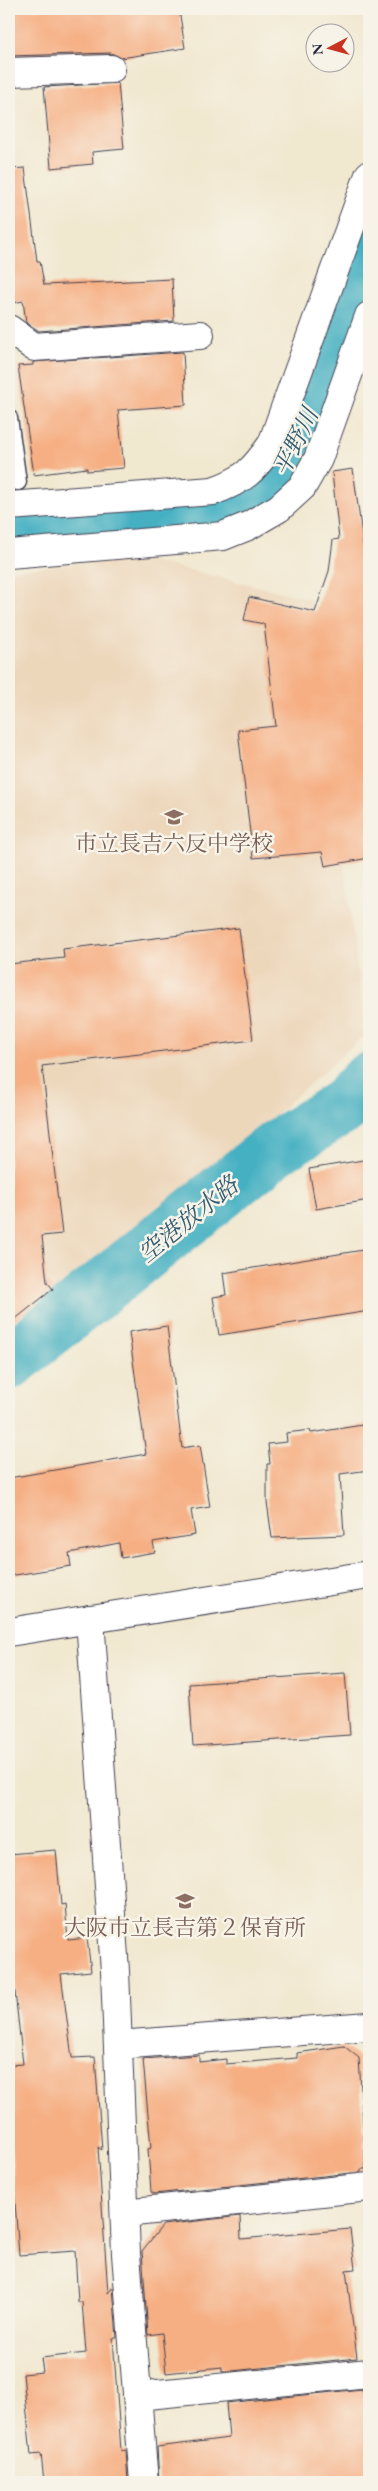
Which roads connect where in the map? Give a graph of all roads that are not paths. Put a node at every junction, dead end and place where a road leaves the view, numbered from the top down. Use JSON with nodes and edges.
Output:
{"nodes":[{"id":1,"x":111,"y":69,"type":"dead end"},
{"id":2,"x":9,"y":72,"type":"edge"},
{"id":3,"x":369,"y":175,"type":"edge"},
{"id":4,"x":369,"y":316,"type":"edge"},
{"id":5,"x":9,"y":329,"type":"edge"},
{"id":6,"x":200,"y":335,"type":"dead end"},
{"id":7,"x":9,"y":418,"type":"edge"},
{"id":8,"x":13,"y":494,"type":"edge"},
{"id":9,"x":9,"y":554,"type":"edge"},
{"id":10,"x":369,"y":1575,"type":"edge"},
{"id":11,"x":90,"y":1619,"type":"junction"},
{"id":12,"x":9,"y":1632,"type":"edge"},
{"id":13,"x":369,"y":2026,"type":"edge"},
{"id":14,"x":118,"y":2045,"type":"junction"},
{"id":15,"x":369,"y":2187,"type":"edge"},
{"id":16,"x":124,"y":2213,"type":"junction"},
{"id":17,"x":369,"y":2373,"type":"edge"},
{"id":18,"x":137,"y":2396,"type":"junction"},
{"id":19,"x":144,"y":2482,"type":"edge"}],
"edges":[{"from":1,"to":2,"type":"street"},
{"from":3,"to":8,"type":"street"},
{"from":4,"to":9,"type":"street"},
{"from":5,"to":6,"type":"street"},
{"from":7,"to":8,"type":"lane"},
{"from":10,"to":11,"type":"street"},
{"from":11,"to":12,"type":"street"},
{"from":11,"to":14,"type":"street"},
{"from":13,"to":14,"type":"street"},
{"from":14,"to":16,"type":"street"},
{"from":15,"to":16,"type":"street"},
{"from":16,"to":18,"type":"street"},
{"from":17,"to":18,"type":"street"},
{"from":18,"to":19,"type":"street"}]}
